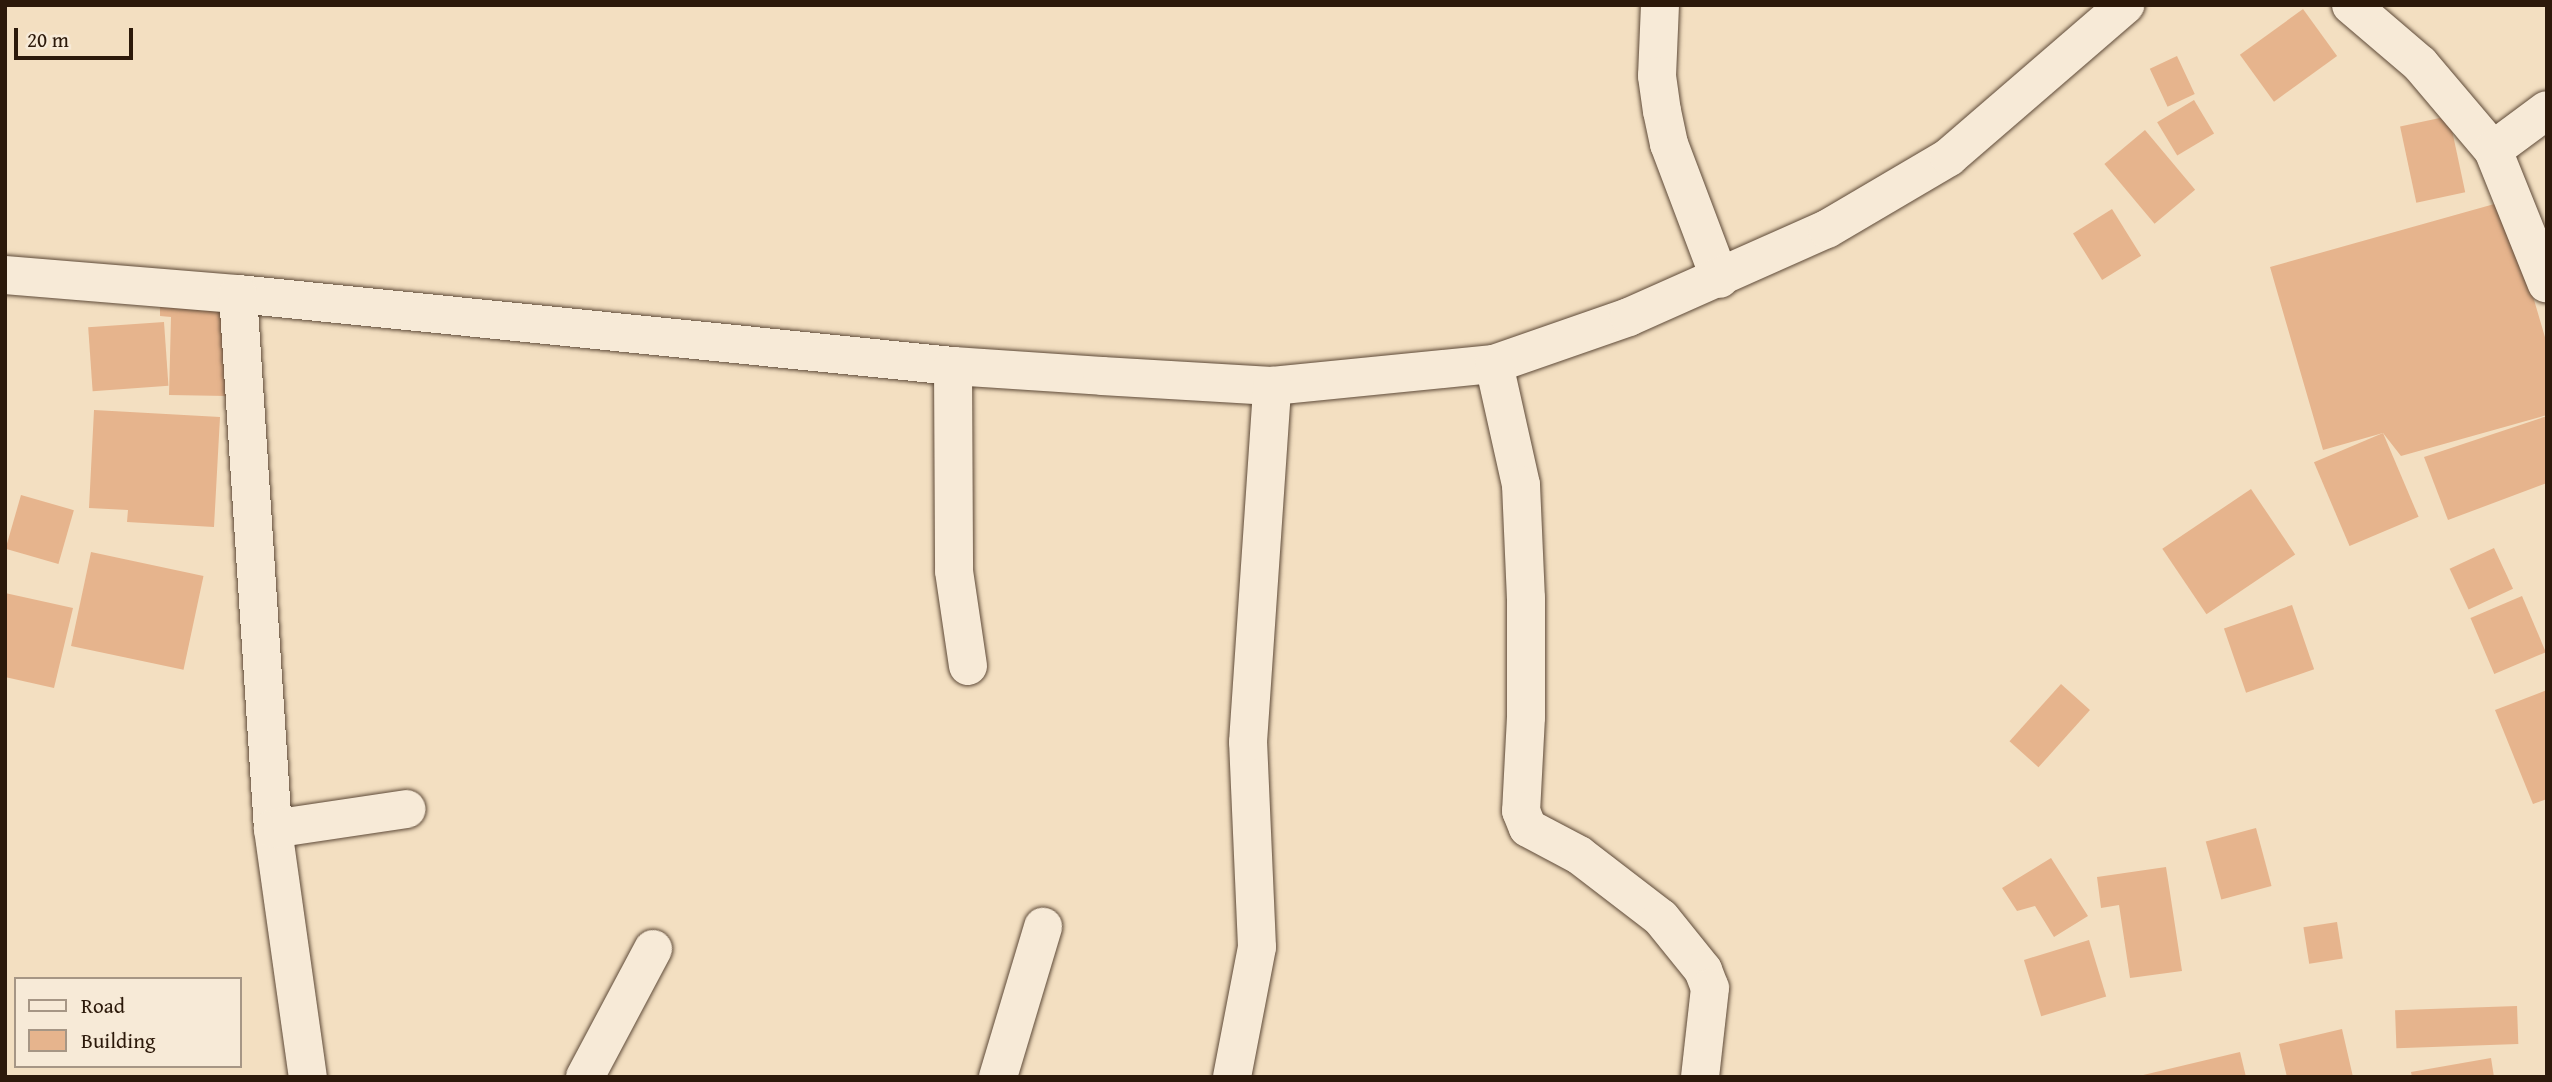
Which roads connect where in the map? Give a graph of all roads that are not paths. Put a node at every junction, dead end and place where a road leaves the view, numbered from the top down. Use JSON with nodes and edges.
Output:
{"nodes":[{"id":1,"x":1660,"y":5,"type":"edge"},
{"id":2,"x":2125,"y":5,"type":"edge"},
{"id":3,"x":2351,"y":5,"type":"edge"},
{"id":4,"x":2547,"y":110,"type":"edge"},
{"id":5,"x":2493,"y":150,"type":"junction"},
{"id":6,"x":5,"y":275,"type":"edge"},
{"id":7,"x":1720,"y":279,"type":"junction"},
{"id":8,"x":2547,"y":284,"type":"edge"},
{"id":9,"x":238,"y":294,"type":"junction"},
{"id":10,"x":1494,"y":364,"type":"junction"},
{"id":11,"x":953,"y":366,"type":"junction"},
{"id":12,"x":1272,"y":386,"type":"junction"},
{"id":13,"x":968,"y":666,"type":"dead end"},
{"id":14,"x":407,"y":809,"type":"dead end"},
{"id":15,"x":273,"y":829,"type":"junction"},
{"id":16,"x":1043,"y":927,"type":"dead end"},
{"id":17,"x":653,"y":949,"type":"dead end"},
{"id":18,"x":308,"y":1077,"type":"edge"},
{"id":19,"x":585,"y":1077,"type":"edge"},
{"id":20,"x":998,"y":1077,"type":"edge"},
{"id":21,"x":1232,"y":1077,"type":"edge"},
{"id":22,"x":1700,"y":1077,"type":"edge"}],
"edges":[{"from":1,"to":7,"type":"street"},
{"from":2,"to":7,"type":"street"},
{"from":3,"to":5,"type":"street"},
{"from":4,"to":5,"type":"street"},
{"from":5,"to":8,"type":"street"},
{"from":6,"to":9,"type":"street"},
{"from":7,"to":10,"type":"street"},
{"from":9,"to":11,"type":"street"},
{"from":9,"to":15,"type":"street"},
{"from":10,"to":12,"type":"street"},
{"from":10,"to":22,"type":"street"},
{"from":11,"to":12,"type":"street"},
{"from":11,"to":13,"type":"street"},
{"from":12,"to":21,"type":"street"},
{"from":14,"to":15,"type":"street"},
{"from":15,"to":18,"type":"street"},
{"from":16,"to":20,"type":"street"},
{"from":17,"to":19,"type":"street"}]}
